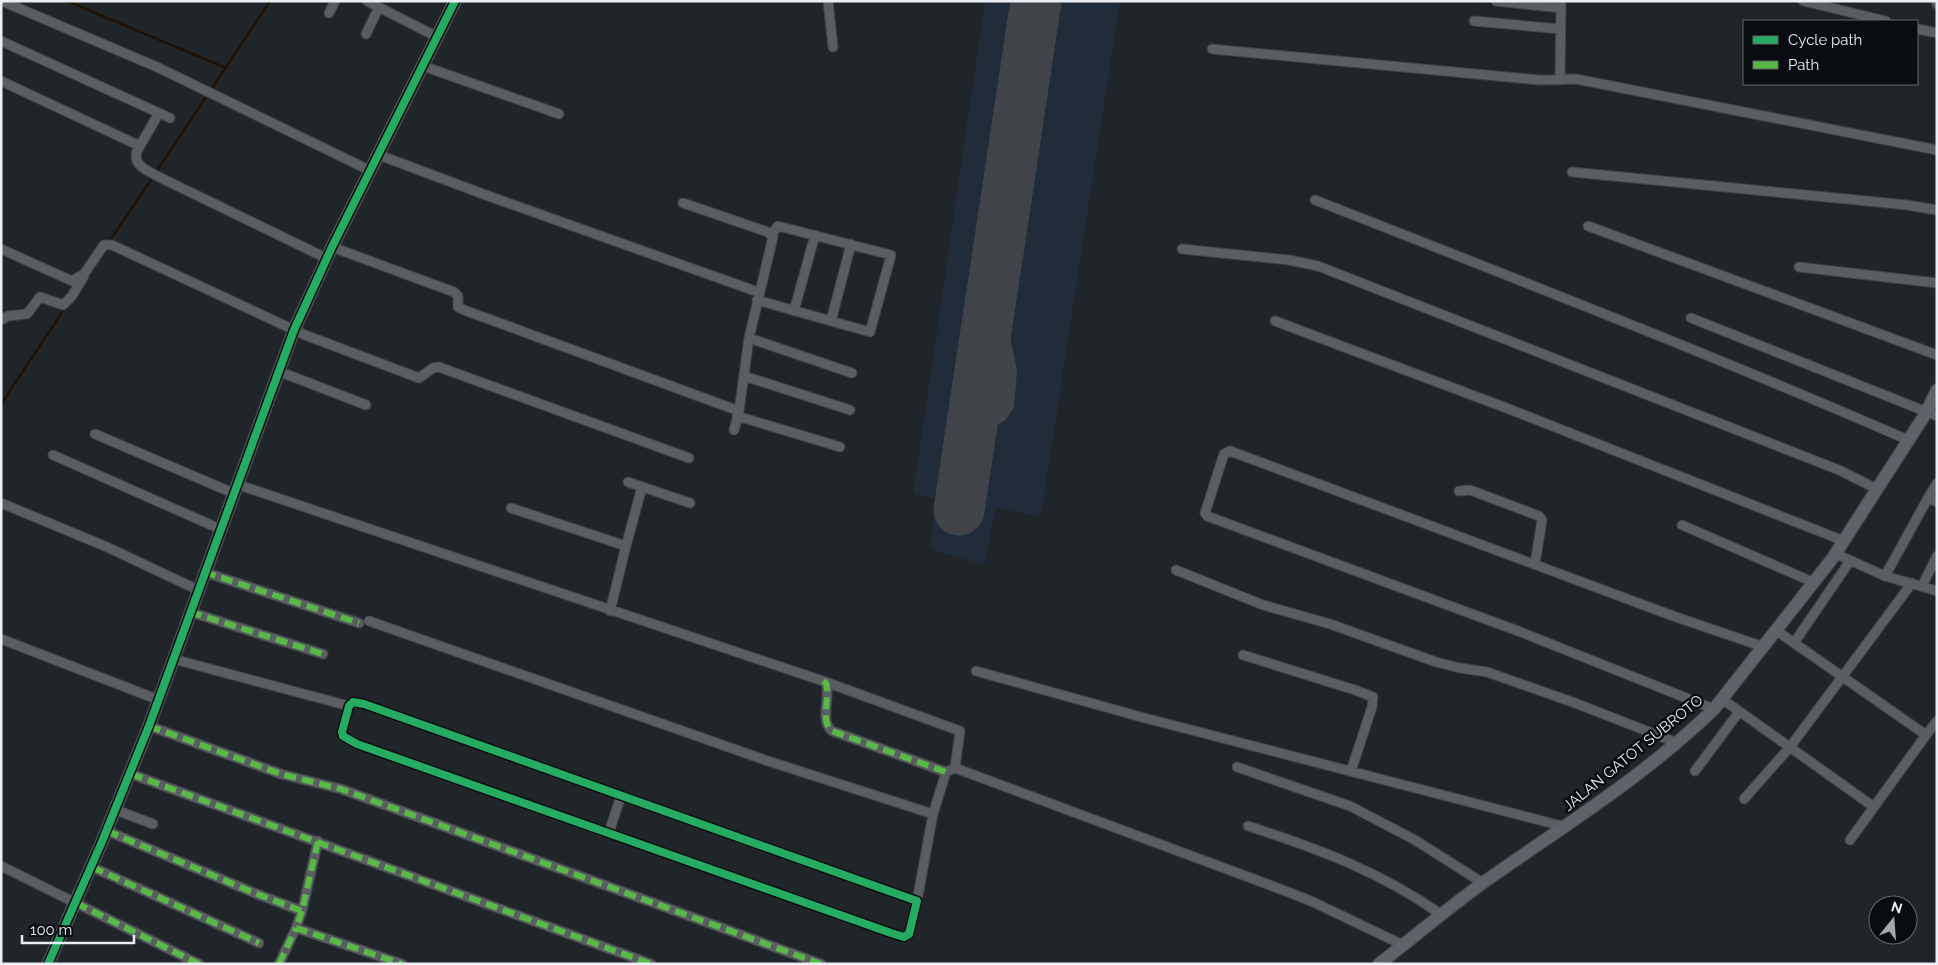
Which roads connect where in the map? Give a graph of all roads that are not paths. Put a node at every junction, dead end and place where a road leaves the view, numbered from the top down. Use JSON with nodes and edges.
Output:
{"nodes":[{"id":1,"x":2,"y":1,"type":"edge"},
{"id":2,"x":335,"y":1,"type":"edge"},
{"id":3,"x":367,"y":1,"type":"edge"},
{"id":4,"x":455,"y":1,"type":"edge"},
{"id":5,"x":828,"y":1,"type":"edge"},
{"id":6,"x":1496,"y":1,"type":"edge"},
{"id":7,"x":1803,"y":1,"type":"edge"},
{"id":8,"x":1561,"y":5,"type":"edge"},
{"id":9,"x":379,"y":7,"type":"junction"},
{"id":10,"x":329,"y":13,"type":"dead end"},
{"id":11,"x":1882,"y":20,"type":"edge"},
{"id":12,"x":1474,"y":21,"type":"dead end"},
{"id":13,"x":1560,"y":29,"type":"junction"},
{"id":14,"x":1918,"y":29,"type":"edge"},
{"id":15,"x":1937,"y":33,"type":"edge"},
{"id":16,"x":366,"y":34,"type":"dead end"},
{"id":17,"x":437,"y":37,"type":"junction"},
{"id":18,"x":1,"y":41,"type":"edge"},
{"id":19,"x":833,"y":46,"type":"dead end"},
{"id":20,"x":1212,"y":49,"type":"dead end"},
{"id":21,"x":423,"y":66,"type":"junction"},
{"id":22,"x":1560,"y":80,"type":"junction"},
{"id":23,"x":1,"y":81,"type":"edge"},
{"id":24,"x":159,"y":113,"type":"junction"},
{"id":25,"x":559,"y":114,"type":"dead end"},
{"id":26,"x":170,"y":118,"type":"dead end"},
{"id":27,"x":140,"y":146,"type":"junction"},
{"id":28,"x":1937,"y":150,"type":"edge"},
{"id":29,"x":379,"y":155,"type":"junction"},
{"id":30,"x":371,"y":171,"type":"junction"},
{"id":31,"x":1572,"y":172,"type":"dead end"},
{"id":32,"x":1315,"y":200,"type":"dead end"},
{"id":33,"x":683,"y":202,"type":"dead end"},
{"id":34,"x":1937,"y":210,"type":"edge"},
{"id":35,"x":1588,"y":226,"type":"dead end"},
{"id":36,"x":772,"y":235,"type":"junction"},
{"id":37,"x":815,"y":235,"type":"junction"},
{"id":38,"x":851,"y":244,"type":"junction"},
{"id":39,"x":332,"y":246,"type":"junction"},
{"id":40,"x":1182,"y":248,"type":"dead end"},
{"id":41,"x":1,"y":249,"type":"edge"},
{"id":42,"x":326,"y":258,"type":"junction"},
{"id":43,"x":1799,"y":267,"type":"dead end"},
{"id":44,"x":84,"y":274,"type":"junction"},
{"id":45,"x":1937,"y":283,"type":"edge"},
{"id":46,"x":758,"y":296,"type":"junction"},
{"id":47,"x":794,"y":311,"type":"junction"},
{"id":48,"x":1691,"y":318,"type":"dead end"},
{"id":49,"x":1,"y":320,"type":"edge"},
{"id":50,"x":831,"y":321,"type":"junction"},
{"id":51,"x":1274,"y":321,"type":"dead end"},
{"id":52,"x":294,"y":330,"type":"junction"},
{"id":53,"x":749,"y":338,"type":"junction"},
{"id":54,"x":1937,"y":355,"type":"edge"},
{"id":55,"x":278,"y":371,"type":"junction"},
{"id":56,"x":852,"y":373,"type":"dead end"},
{"id":57,"x":744,"y":376,"type":"junction"},
{"id":58,"x":1937,"y":390,"type":"edge"},
{"id":59,"x":366,"y":405,"type":"dead end"},
{"id":60,"x":850,"y":410,"type":"dead end"},
{"id":61,"x":738,"y":414,"type":"junction"},
{"id":62,"x":1931,"y":414,"type":"edge"},
{"id":63,"x":734,"y":430,"type":"dead end"},
{"id":64,"x":95,"y":434,"type":"dead end"},
{"id":65,"x":1908,"y":440,"type":"junction"},
{"id":66,"x":840,"y":447,"type":"dead end"},
{"id":67,"x":52,"y":455,"type":"dead end"},
{"id":68,"x":689,"y":458,"type":"dead end"},
{"id":69,"x":628,"y":482,"type":"dead end"},
{"id":70,"x":1937,"y":483,"type":"edge"},
{"id":71,"x":642,"y":487,"type":"junction"},
{"id":72,"x":235,"y":488,"type":"junction"},
{"id":73,"x":1877,"y":489,"type":"junction"},
{"id":74,"x":1459,"y":491,"type":"dead end"},
{"id":75,"x":1932,"y":500,"type":"edge"},
{"id":76,"x":1,"y":503,"type":"edge"},
{"id":77,"x":690,"y":503,"type":"dead end"},
{"id":78,"x":511,"y":508,"type":"dead end"},
{"id":79,"x":1682,"y":525,"type":"dead end"},
{"id":80,"x":220,"y":529,"type":"junction"},
{"id":81,"x":1844,"y":541,"type":"junction"},
{"id":82,"x":626,"y":546,"type":"junction"},
{"id":83,"x":1836,"y":554,"type":"junction"},
{"id":84,"x":1937,"y":556,"type":"edge"},
{"id":85,"x":1850,"y":561,"type":"junction"},
{"id":86,"x":1535,"y":564,"type":"junction"},
{"id":87,"x":1176,"y":570,"type":"dead end"},
{"id":88,"x":204,"y":572,"type":"junction"},
{"id":89,"x":1884,"y":576,"type":"junction"},
{"id":90,"x":1815,"y":583,"type":"junction"},
{"id":91,"x":1912,"y":583,"type":"junction"},
{"id":92,"x":1922,"y":586,"type":"junction"},
{"id":93,"x":198,"y":590,"type":"junction"},
{"id":94,"x":1937,"y":591,"type":"edge"},
{"id":95,"x":610,"y":611,"type":"junction"},
{"id":96,"x":190,"y":612,"type":"junction"},
{"id":97,"x":369,"y":621,"type":"dead end"},
{"id":98,"x":359,"y":624,"type":"dead end"},
{"id":99,"x":1777,"y":632,"type":"junction"},
{"id":100,"x":1,"y":639,"type":"edge"},
{"id":101,"x":1794,"y":643,"type":"junction"},
{"id":102,"x":1764,"y":648,"type":"junction"},
{"id":103,"x":323,"y":654,"type":"dead end"},
{"id":104,"x":1243,"y":655,"type":"dead end"},
{"id":105,"x":173,"y":659,"type":"junction"},
{"id":106,"x":976,"y":671,"type":"dead end"},
{"id":107,"x":1843,"y":678,"type":"junction"},
{"id":108,"x":823,"y":681,"type":"junction"},
{"id":109,"x":158,"y":700,"type":"junction"},
{"id":110,"x":1718,"y":704,"type":"junction"},
{"id":111,"x":349,"y":706,"type":"junction"},
{"id":112,"x":1739,"y":712,"type":"junction"},
{"id":113,"x":1937,"y":721,"type":"edge"},
{"id":114,"x":149,"y":726,"type":"junction"},
{"id":115,"x":1926,"y":735,"type":"junction"},
{"id":116,"x":1675,"y":742,"type":"junction"},
{"id":117,"x":1790,"y":747,"type":"junction"},
{"id":118,"x":1236,"y":767,"type":"dead end"},
{"id":119,"x":950,"y":770,"type":"junction"},
{"id":120,"x":1351,"y":771,"type":"junction"},
{"id":121,"x":1695,"y":771,"type":"dead end"},
{"id":122,"x":131,"y":774,"type":"junction"},
{"id":123,"x":621,"y":796,"type":"junction"},
{"id":124,"x":1744,"y":799,"type":"dead end"},
{"id":125,"x":1874,"y":807,"type":"junction"},
{"id":126,"x":116,"y":810,"type":"junction"},
{"id":127,"x":934,"y":814,"type":"junction"},
{"id":128,"x":153,"y":824,"type":"dead end"},
{"id":129,"x":1248,"y":826,"type":"dead end"},
{"id":130,"x":1566,"y":827,"type":"junction"},
{"id":131,"x":107,"y":831,"type":"junction"},
{"id":132,"x":609,"y":832,"type":"junction"},
{"id":133,"x":1850,"y":840,"type":"dead end"},
{"id":134,"x":318,"y":841,"type":"junction"},
{"id":135,"x":1,"y":866,"type":"edge"},
{"id":136,"x":92,"y":867,"type":"junction"},
{"id":137,"x":1483,"y":883,"type":"junction"},
{"id":138,"x":917,"y":901,"type":"junction"},
{"id":139,"x":76,"y":903,"type":"junction"},
{"id":140,"x":302,"y":911,"type":"junction"},
{"id":141,"x":1442,"y":915,"type":"junction"},
{"id":142,"x":296,"y":928,"type":"junction"},
{"id":143,"x":259,"y":943,"type":"dead end"},
{"id":144,"x":1403,"y":945,"type":"junction"},
{"id":145,"x":48,"y":964,"type":"edge"},
{"id":146,"x":199,"y":964,"type":"edge"},
{"id":147,"x":278,"y":964,"type":"edge"},
{"id":148,"x":402,"y":964,"type":"edge"},
{"id":149,"x":651,"y":964,"type":"edge"},
{"id":150,"x":821,"y":964,"type":"edge"},
{"id":151,"x":1379,"y":964,"type":"edge"}],
"edges":[{"from":1,"to":30,"type":"street"},
{"from":2,"to":10,"type":"street"},
{"from":3,"to":9,"type":"street"},
{"from":4,"to":17,"type":"street"},
{"from":5,"to":19,"type":"street"},
{"from":6,"to":8,"type":"street"},
{"from":7,"to":11,"type":"street"},
{"from":8,"to":13,"type":"street"},
{"from":9,"to":16,"type":"street"},
{"from":9,"to":17,"type":"street"},
{"from":12,"to":13,"type":"street"},
{"from":13,"to":22,"type":"street"},
{"from":14,"to":15,"type":"street"},
{"from":17,"to":21,"type":"street"},
{"from":18,"to":24,"type":"street"},
{"from":20,"to":22,"type":"street"},
{"from":21,"to":25,"type":"street"},
{"from":21,"to":29,"type":"street"},
{"from":22,"to":28,"type":"street"},
{"from":23,"to":27,"type":"street"},
{"from":24,"to":26,"type":"street"},
{"from":24,"to":27,"type":"street"},
{"from":27,"to":42,"type":"street"},
{"from":29,"to":30,"type":"street"},
{"from":29,"to":46,"type":"street"},
{"from":30,"to":39,"type":"street"},
{"from":31,"to":34,"type":"street"},
{"from":32,"to":65,"type":"street"},
{"from":33,"to":36,"type":"street"},
{"from":35,"to":54,"type":"street"},
{"from":36,"to":37,"type":"street"},
{"from":36,"to":46,"type":"street"},
{"from":37,"to":38,"type":"street"},
{"from":37,"to":47,"type":"street"},
{"from":38,"to":50,"type":"street"},
{"from":38,"to":50,"type":"street"},
{"from":39,"to":42,"type":"street"},
{"from":39,"to":61,"type":"street"},
{"from":40,"to":73,"type":"street"},
{"from":41,"to":44,"type":"street"},
{"from":42,"to":52,"type":"street"},
{"from":43,"to":45,"type":"street"},
{"from":44,"to":49,"type":"street"},
{"from":44,"to":52,"type":"street"},
{"from":46,"to":47,"type":"street"},
{"from":46,"to":53,"type":"street"},
{"from":47,"to":50,"type":"street"},
{"from":48,"to":62,"type":"street"},
{"from":51,"to":81,"type":"street"},
{"from":52,"to":55,"type":"street"},
{"from":52,"to":68,"type":"street"},
{"from":53,"to":56,"type":"street"},
{"from":53,"to":57,"type":"street"},
{"from":55,"to":59,"type":"street"},
{"from":55,"to":72,"type":"street"},
{"from":57,"to":60,"type":"street"},
{"from":57,"to":61,"type":"street"},
{"from":58,"to":62,"type":"street","name":"JALAN GATOT SUBROTO"},
{"from":61,"to":63,"type":"street"},
{"from":61,"to":66,"type":"street"},
{"from":62,"to":65,"type":"street","name":"JALAN GATOT SUBROTO"},
{"from":64,"to":72,"type":"street"},
{"from":65,"to":73,"type":"street","name":"JALAN GATOT SUBROTO"},
{"from":67,"to":80,"type":"street"},
{"from":69,"to":71,"type":"street"},
{"from":70,"to":75,"type":"street"},
{"from":71,"to":77,"type":"street"},
{"from":71,"to":82,"type":"street"},
{"from":72,"to":80,"type":"street"},
{"from":72,"to":95,"type":"street"},
{"from":73,"to":81,"type":"street","name":"JALAN GATOT SUBROTO"},
{"from":74,"to":86,"type":"street"},
{"from":75,"to":89,"type":"street"},
{"from":76,"to":93,"type":"street"},
{"from":78,"to":82,"type":"street"},
{"from":79,"to":90,"type":"street"},
{"from":80,"to":88,"type":"street"},
{"from":81,"to":83,"type":"street","name":"JALAN GATOT SUBROTO"},
{"from":82,"to":95,"type":"street"},
{"from":83,"to":85,"type":"street"},
{"from":83,"to":90,"type":"street","name":"JALAN GATOT SUBROTO"},
{"from":84,"to":92,"type":"street"},
{"from":85,"to":89,"type":"street"},
{"from":85,"to":101,"type":"street"},
{"from":86,"to":102,"type":"street"},
{"from":86,"to":110,"type":"street"},
{"from":87,"to":116,"type":"street"},
{"from":88,"to":93,"type":"street"},
{"from":88,"to":98,"type":"street"},
{"from":89,"to":91,"type":"street"},
{"from":90,"to":99,"type":"street","name":"JALAN GATOT SUBROTO"},
{"from":91,"to":92,"type":"street"},
{"from":91,"to":107,"type":"street"},
{"from":92,"to":94,"type":"street"},
{"from":93,"to":96,"type":"street"},
{"from":95,"to":108,"type":"street"},
{"from":96,"to":103,"type":"street"},
{"from":96,"to":105,"type":"street"},
{"from":97,"to":127,"type":"street"},
{"from":99,"to":101,"type":"street"},
{"from":99,"to":102,"type":"street","name":"JALAN GATOT SUBROTO"},
{"from":100,"to":109,"type":"street"},
{"from":101,"to":107,"type":"street"},
{"from":102,"to":110,"type":"street","name":"JALAN GATOT SUBROTO"},
{"from":104,"to":120,"type":"street"},
{"from":105,"to":109,"type":"street"},
{"from":105,"to":111,"type":"street"},
{"from":106,"to":120,"type":"street"},
{"from":107,"to":115,"type":"street"},
{"from":107,"to":117,"type":"street"},
{"from":108,"to":119,"type":"street"},
{"from":108,"to":119,"type":"street"},
{"from":109,"to":114,"type":"street"},
{"from":110,"to":112,"type":"street"},
{"from":110,"to":116,"type":"street","name":"JALAN GATOT SUBROTO"},
{"from":111,"to":123,"type":"street"},
{"from":111,"to":132,"type":"street"},
{"from":112,"to":117,"type":"street"},
{"from":112,"to":121,"type":"street"},
{"from":113,"to":115,"type":"street"},
{"from":114,"to":122,"type":"street"},
{"from":114,"to":150,"type":"street"},
{"from":115,"to":125,"type":"street"},
{"from":116,"to":130,"type":"street","name":"JALAN GATOT SUBROTO"},
{"from":117,"to":124,"type":"street"},
{"from":117,"to":125,"type":"street"},
{"from":118,"to":137,"type":"street"},
{"from":119,"to":127,"type":"street"},
{"from":119,"to":144,"type":"street"},
{"from":120,"to":130,"type":"street"},
{"from":122,"to":126,"type":"street"},
{"from":122,"to":134,"type":"street"},
{"from":123,"to":132,"type":"street"},
{"from":123,"to":138,"type":"street"},
{"from":125,"to":133,"type":"street"},
{"from":126,"to":128,"type":"street"},
{"from":126,"to":131,"type":"street"},
{"from":127,"to":138,"type":"street"},
{"from":129,"to":141,"type":"street"},
{"from":130,"to":137,"type":"street","name":"JALAN GATOT SUBROTO"},
{"from":131,"to":136,"type":"street"},
{"from":131,"to":140,"type":"street"},
{"from":132,"to":138,"type":"street"},
{"from":134,"to":140,"type":"street"},
{"from":134,"to":149,"type":"street"},
{"from":135,"to":139,"type":"street"},
{"from":136,"to":139,"type":"street"},
{"from":136,"to":143,"type":"street"},
{"from":137,"to":141,"type":"street","name":"JALAN GATOT SUBROTO"},
{"from":139,"to":145,"type":"street"},
{"from":139,"to":146,"type":"street"},
{"from":140,"to":142,"type":"street"},
{"from":141,"to":144,"type":"street","name":"JALAN GATOT SUBROTO"},
{"from":142,"to":147,"type":"street"},
{"from":142,"to":148,"type":"street"},
{"from":144,"to":151,"type":"street","name":"JALAN GATOT SUBROTO"}]}
